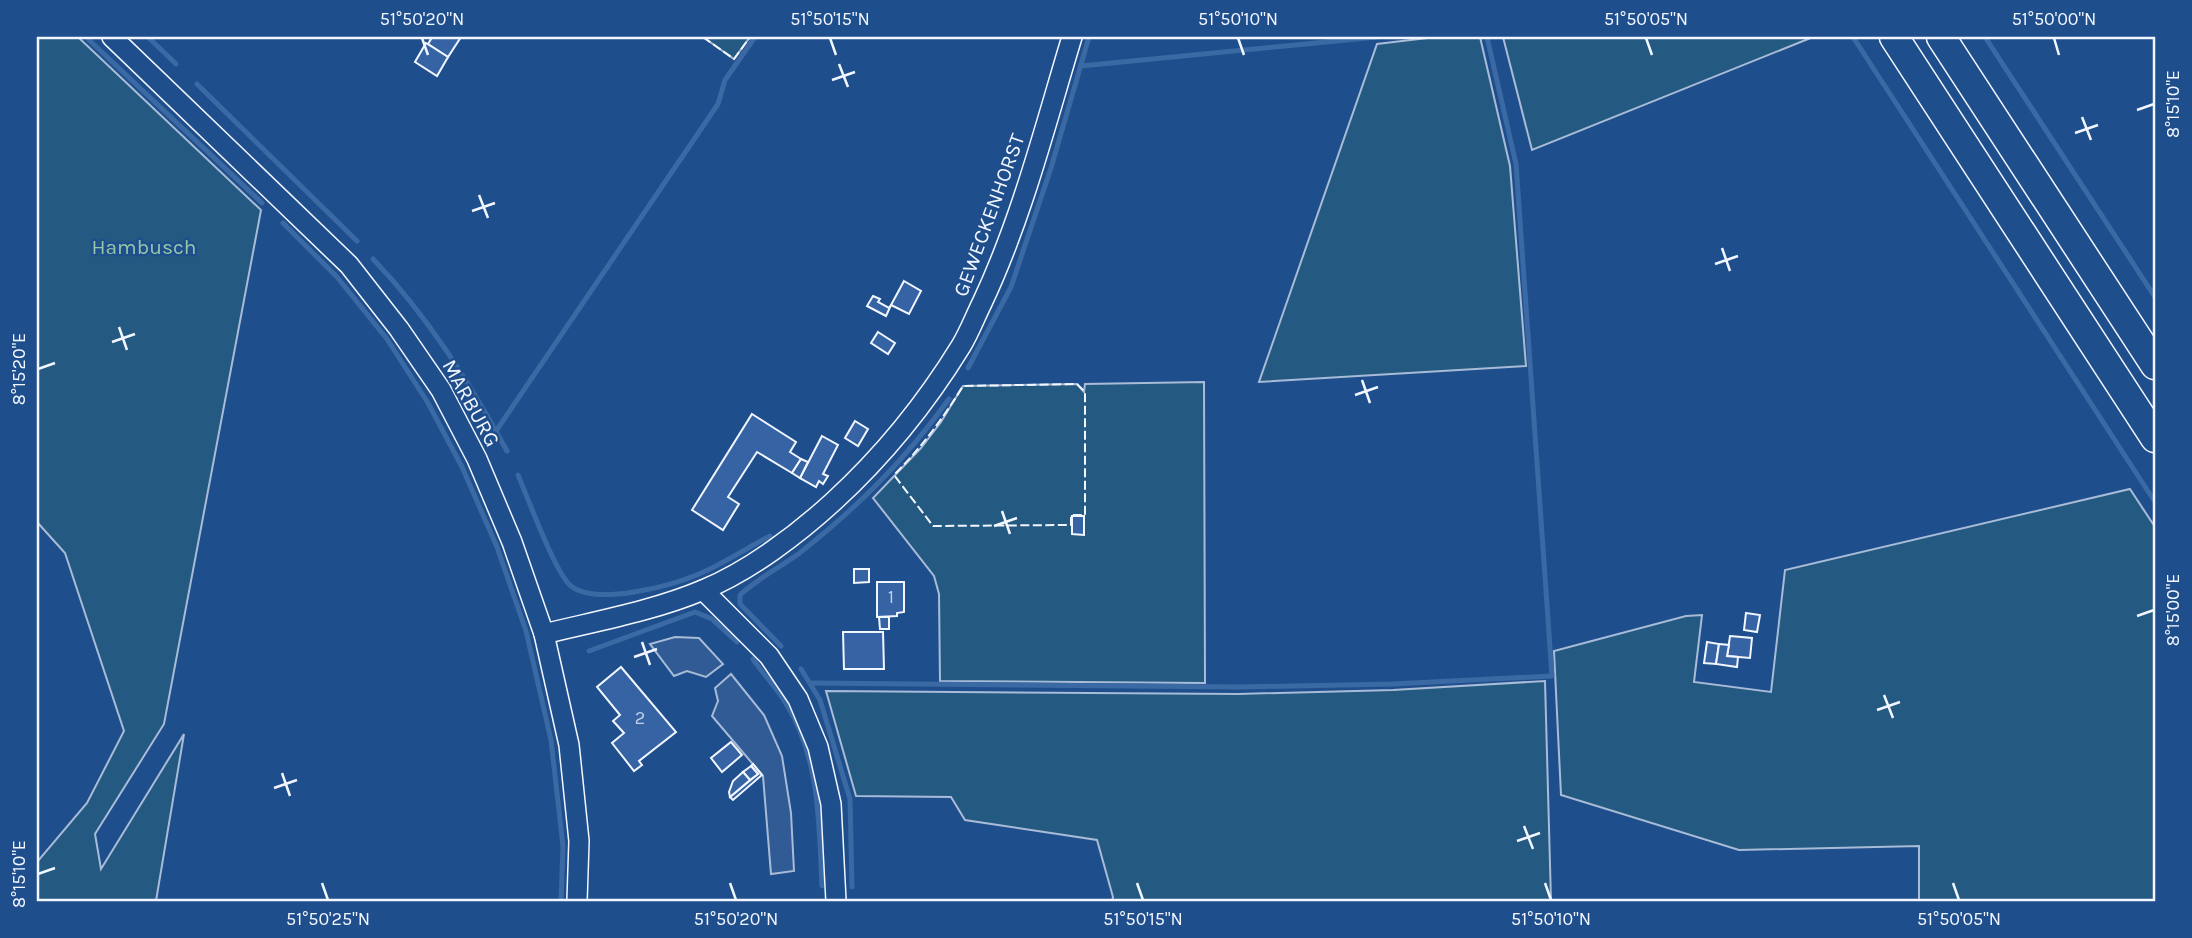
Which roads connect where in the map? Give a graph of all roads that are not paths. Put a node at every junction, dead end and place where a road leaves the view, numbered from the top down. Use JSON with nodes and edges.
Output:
{"nodes":[{"id":1,"x":112,"y":37,"type":"edge"},
{"id":2,"x":1072,"y":37,"type":"edge"},
{"id":3,"x":1894,"y":37,"type":"edge"},
{"id":4,"x":1941,"y":37,"type":"edge"},
{"id":5,"x":2155,"y":365,"type":"edge"},
{"id":6,"x":2155,"y":438,"type":"edge"},
{"id":7,"x":703,"y":590,"type":"junction"},
{"id":8,"x":544,"y":634,"type":"junction"},
{"id":9,"x":577,"y":901,"type":"edge"},
{"id":10,"x":836,"y":901,"type":"edge"}],
"edges":[{"from":1,"to":8,"type":"street","name":"MARBURG"},
{"from":2,"to":7,"type":"street","name":"GEWECKENHORST"},
{"from":3,"to":6,"type":"highway"},
{"from":4,"to":5,"type":"highway"},
{"from":7,"to":8,"type":"street","name":"GEWECKENHORST"},
{"from":7,"to":10,"type":"street"},
{"from":8,"to":9,"type":"street","name":"MARBURG"}]}
